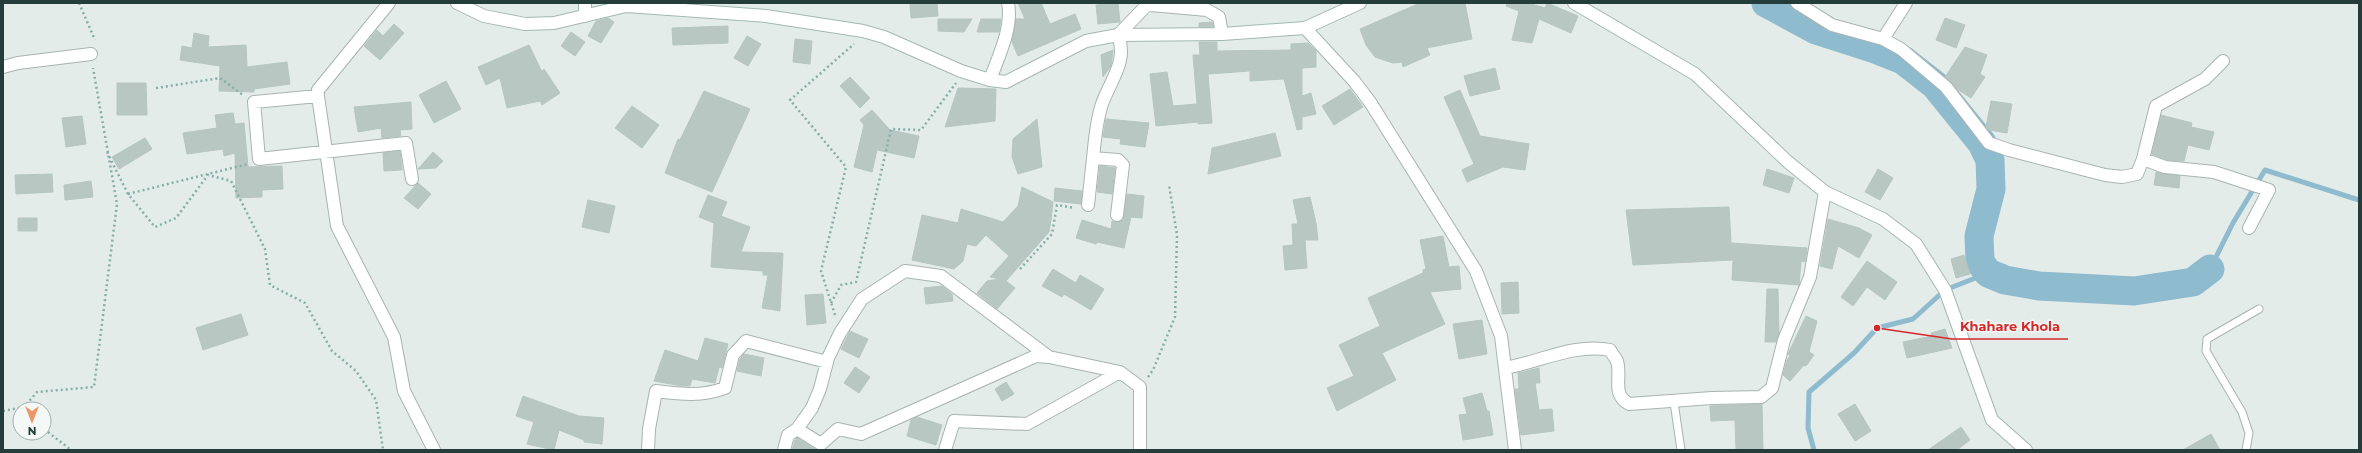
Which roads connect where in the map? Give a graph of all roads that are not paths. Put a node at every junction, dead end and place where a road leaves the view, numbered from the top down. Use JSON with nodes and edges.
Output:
{"nodes":[{"id":1,"x":389,"y":3,"type":"edge"},
{"id":2,"x":457,"y":3,"type":"edge"},
{"id":3,"x":584,"y":3,"type":"edge"},
{"id":4,"x":1008,"y":3,"type":"edge"},
{"id":5,"x":1360,"y":3,"type":"edge"},
{"id":6,"x":1574,"y":3,"type":"edge"},
{"id":7,"x":1797,"y":3,"type":"edge"},
{"id":8,"x":1906,"y":3,"type":"edge"},
{"id":9,"x":585,"y":16,"type":"junction"},
{"id":10,"x":1305,"y":28,"type":"junction"},
{"id":11,"x":1222,"y":34,"type":"junction"},
{"id":12,"x":1118,"y":35,"type":"junction"},
{"id":13,"x":1883,"y":39,"type":"junction"},
{"id":14,"x":91,"y":54,"type":"road end"},
{"id":15,"x":2223,"y":61,"type":"dead end"},
{"id":16,"x":3,"y":67,"type":"edge"},
{"id":17,"x":990,"y":80,"type":"junction"},
{"id":18,"x":318,"y":96,"type":"junction"},
{"id":19,"x":325,"y":152,"type":"junction"},
{"id":20,"x":1093,"y":158,"type":"junction"},
{"id":21,"x":2143,"y":159,"type":"junction"},
{"id":22,"x":412,"y":179,"type":"dead end"},
{"id":23,"x":1825,"y":192,"type":"junction"},
{"id":24,"x":1088,"y":205,"type":"road end"},
{"id":25,"x":1117,"y":215,"type":"dead end"},
{"id":26,"x":2249,"y":228,"type":"dead end"},
{"id":27,"x":2258,"y":309,"type":"dead end"},
{"id":28,"x":1049,"y":357,"type":"junction"},
{"id":29,"x":827,"y":362,"type":"junction"},
{"id":30,"x":1505,"y":368,"type":"junction"},
{"id":31,"x":1120,"y":372,"type":"junction"},
{"id":32,"x":1674,"y":402,"type":"junction"},
{"id":33,"x":798,"y":428,"type":"junction"},
{"id":34,"x":434,"y":450,"type":"edge"},
{"id":35,"x":648,"y":450,"type":"edge"},
{"id":36,"x":784,"y":450,"type":"edge"},
{"id":37,"x":945,"y":450,"type":"edge"},
{"id":38,"x":1140,"y":450,"type":"edge"},
{"id":39,"x":1515,"y":450,"type":"edge"},
{"id":40,"x":1681,"y":450,"type":"edge"},
{"id":41,"x":2026,"y":450,"type":"edge"},
{"id":42,"x":2246,"y":450,"type":"edge"}],
"edges":[{"from":1,"to":18,"type":"street"},
{"from":2,"to":9,"type":"street"},
{"from":3,"to":9,"type":"street"},
{"from":4,"to":17,"type":"street"},
{"from":5,"to":10,"type":"street"},
{"from":6,"to":23,"type":"street"},
{"from":7,"to":13,"type":"street"},
{"from":8,"to":13,"type":"street"},
{"from":9,"to":17,"type":"street"},
{"from":10,"to":11,"type":"street"},
{"from":10,"to":30,"type":"street"},
{"from":11,"to":12,"type":"street"},
{"from":11,"to":12,"type":"street"},
{"from":12,"to":17,"type":"street"},
{"from":12,"to":20,"type":"street"},
{"from":13,"to":21,"type":"street"},
{"from":14,"to":16,"type":"street"},
{"from":15,"to":21,"type":"street"},
{"from":18,"to":19,"type":"street"},
{"from":18,"to":19,"type":"street"},
{"from":19,"to":22,"type":"street"},
{"from":19,"to":34,"type":"street"},
{"from":20,"to":24,"type":"street"},
{"from":20,"to":25,"type":"street"},
{"from":21,"to":26,"type":"street"},
{"from":23,"to":32,"type":"street"},
{"from":23,"to":41,"type":"street"},
{"from":27,"to":42,"type":"lane"},
{"from":28,"to":29,"type":"street"},
{"from":28,"to":31,"type":"street"},
{"from":28,"to":33,"type":"street"},
{"from":29,"to":33,"type":"street"},
{"from":29,"to":35,"type":"street"},
{"from":30,"to":32,"type":"street"},
{"from":30,"to":39,"type":"street"},
{"from":31,"to":37,"type":"street"},
{"from":31,"to":38,"type":"street"},
{"from":32,"to":40,"type":"lane"},
{"from":33,"to":36,"type":"street"}]}
